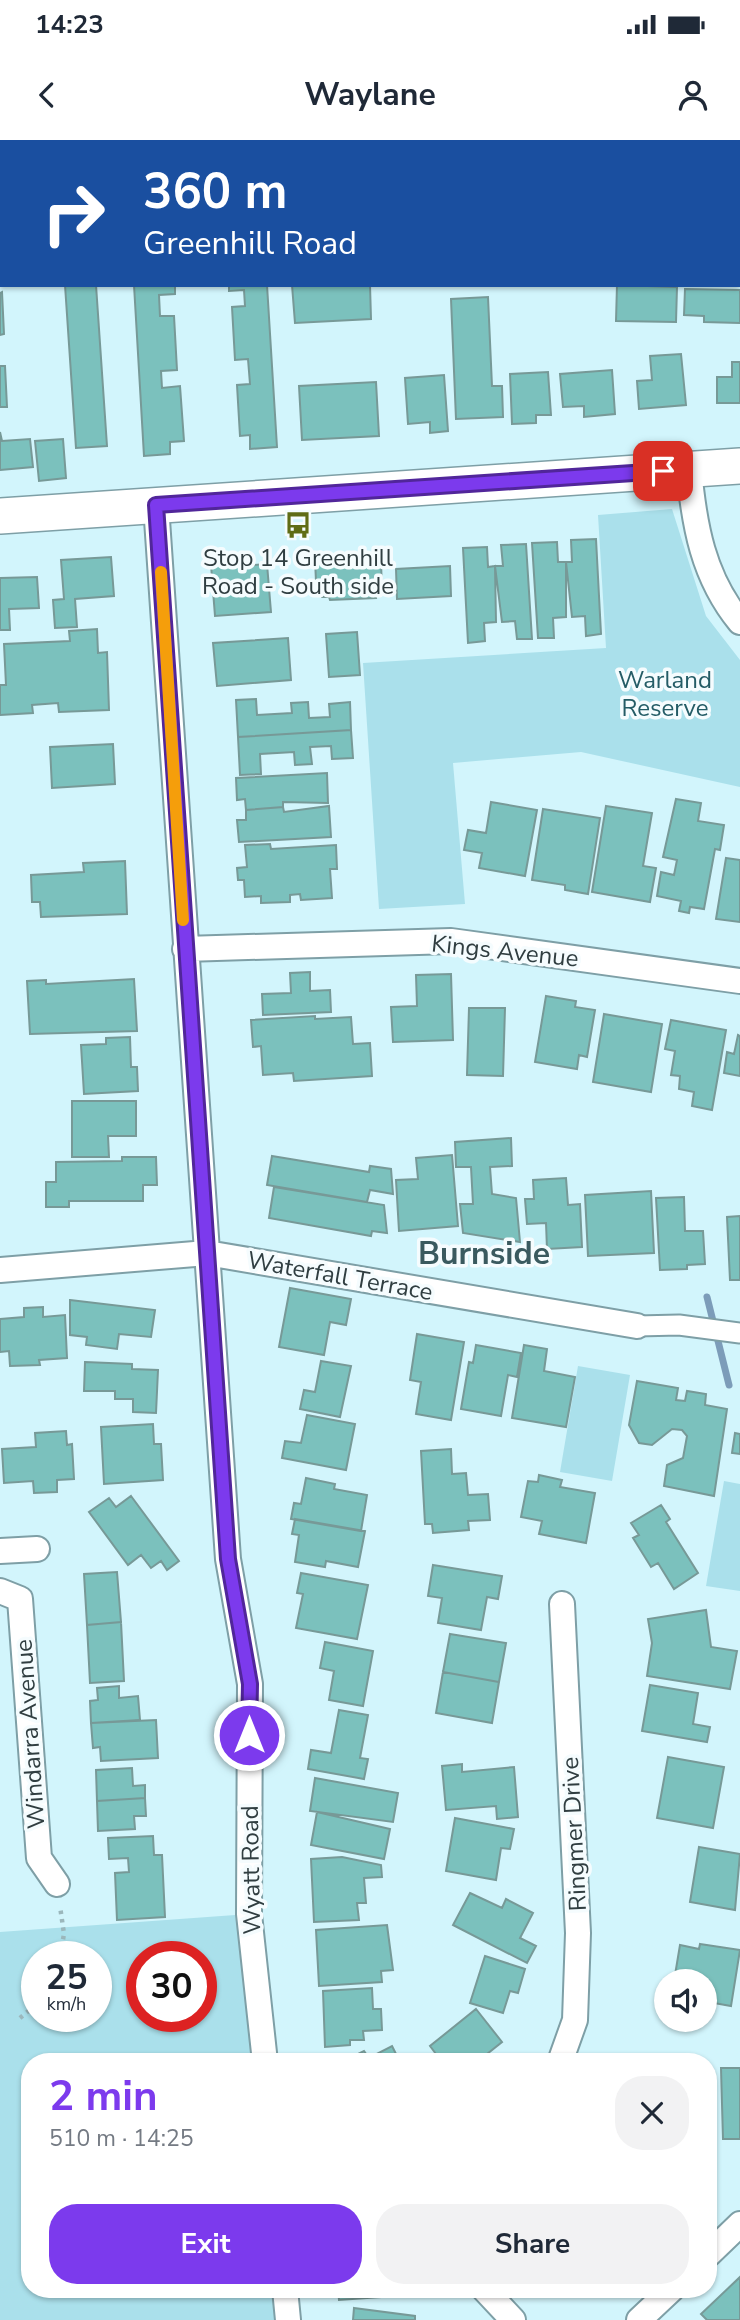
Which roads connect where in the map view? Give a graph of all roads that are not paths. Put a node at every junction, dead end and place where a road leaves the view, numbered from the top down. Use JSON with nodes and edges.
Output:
{"nodes":[{"id":1,"x":740,"y":466,"type":"edge"},
{"id":2,"x":689,"y":469,"type":"junction"},
{"id":3,"x":156,"y":505,"type":"junction"},
{"id":4,"x":0,"y":516,"type":"edge"},
{"id":5,"x":740,"y":622,"type":"edge"},
{"id":6,"x":185,"y":949,"type":"junction"},
{"id":7,"x":740,"y":981,"type":"edge"},
{"id":8,"x":207,"y":1253,"type":"junction"},
{"id":9,"x":0,"y":1270,"type":"edge"},
{"id":10,"x":637,"y":1326,"type":"joint"},
{"id":11,"x":736,"y":1332,"type":"edge"},
{"id":12,"x":37,"y":1549,"type":"dead end"},
{"id":13,"x":0,"y":1551,"type":"edge"},
{"id":14,"x":0,"y":1591,"type":"edge"},
{"id":15,"x":562,"y":1604,"type":"dead end"},
{"id":16,"x":57,"y":1884,"type":"road end"},
{"id":17,"x":263,"y":2053,"type":"edge"},
{"id":18,"x":563,"y":2053,"type":"edge"},
{"id":19,"x":740,"y":2224,"type":"edge"},
{"id":20,"x":717,"y":2246,"type":"edge"},
{"id":21,"x":286,"y":2298,"type":"edge"},
{"id":22,"x":492,"y":2298,"type":"edge"},
{"id":23,"x":662,"y":2298,"type":"edge"},
{"id":24,"x":288,"y":2320,"type":"edge"},
{"id":25,"x":513,"y":2320,"type":"edge"},
{"id":26,"x":639,"y":2320,"type":"edge"}],
"edges":[{"from":1,"to":2,"type":"main road"},
{"from":2,"to":3,"type":"main road"},
{"from":2,"to":5,"type":"street"},
{"from":3,"to":4,"type":"main road"},
{"from":3,"to":6,"type":"street","name":"Wyatt Road"},
{"from":6,"to":7,"type":"street","name":"Kings Avenue"},
{"from":6,"to":8,"type":"street","name":"Wyatt Road"},
{"from":8,"to":9,"type":"street","name":"Waterfall Terrace"},
{"from":8,"to":10,"type":"street","name":"Waterfall Terrace"},
{"from":8,"to":17,"type":"street","name":"Wyatt Road"},
{"from":10,"to":11,"type":"street"},
{"from":12,"to":13,"type":"street"},
{"from":14,"to":16,"type":"street","name":"Windarra Avenue"},
{"from":15,"to":18,"type":"street","name":"Ringmer Drive"},
{"from":19,"to":20,"type":"street"},
{"from":21,"to":24,"type":"street"},
{"from":22,"to":25,"type":"street"},
{"from":23,"to":26,"type":"street"}]}
